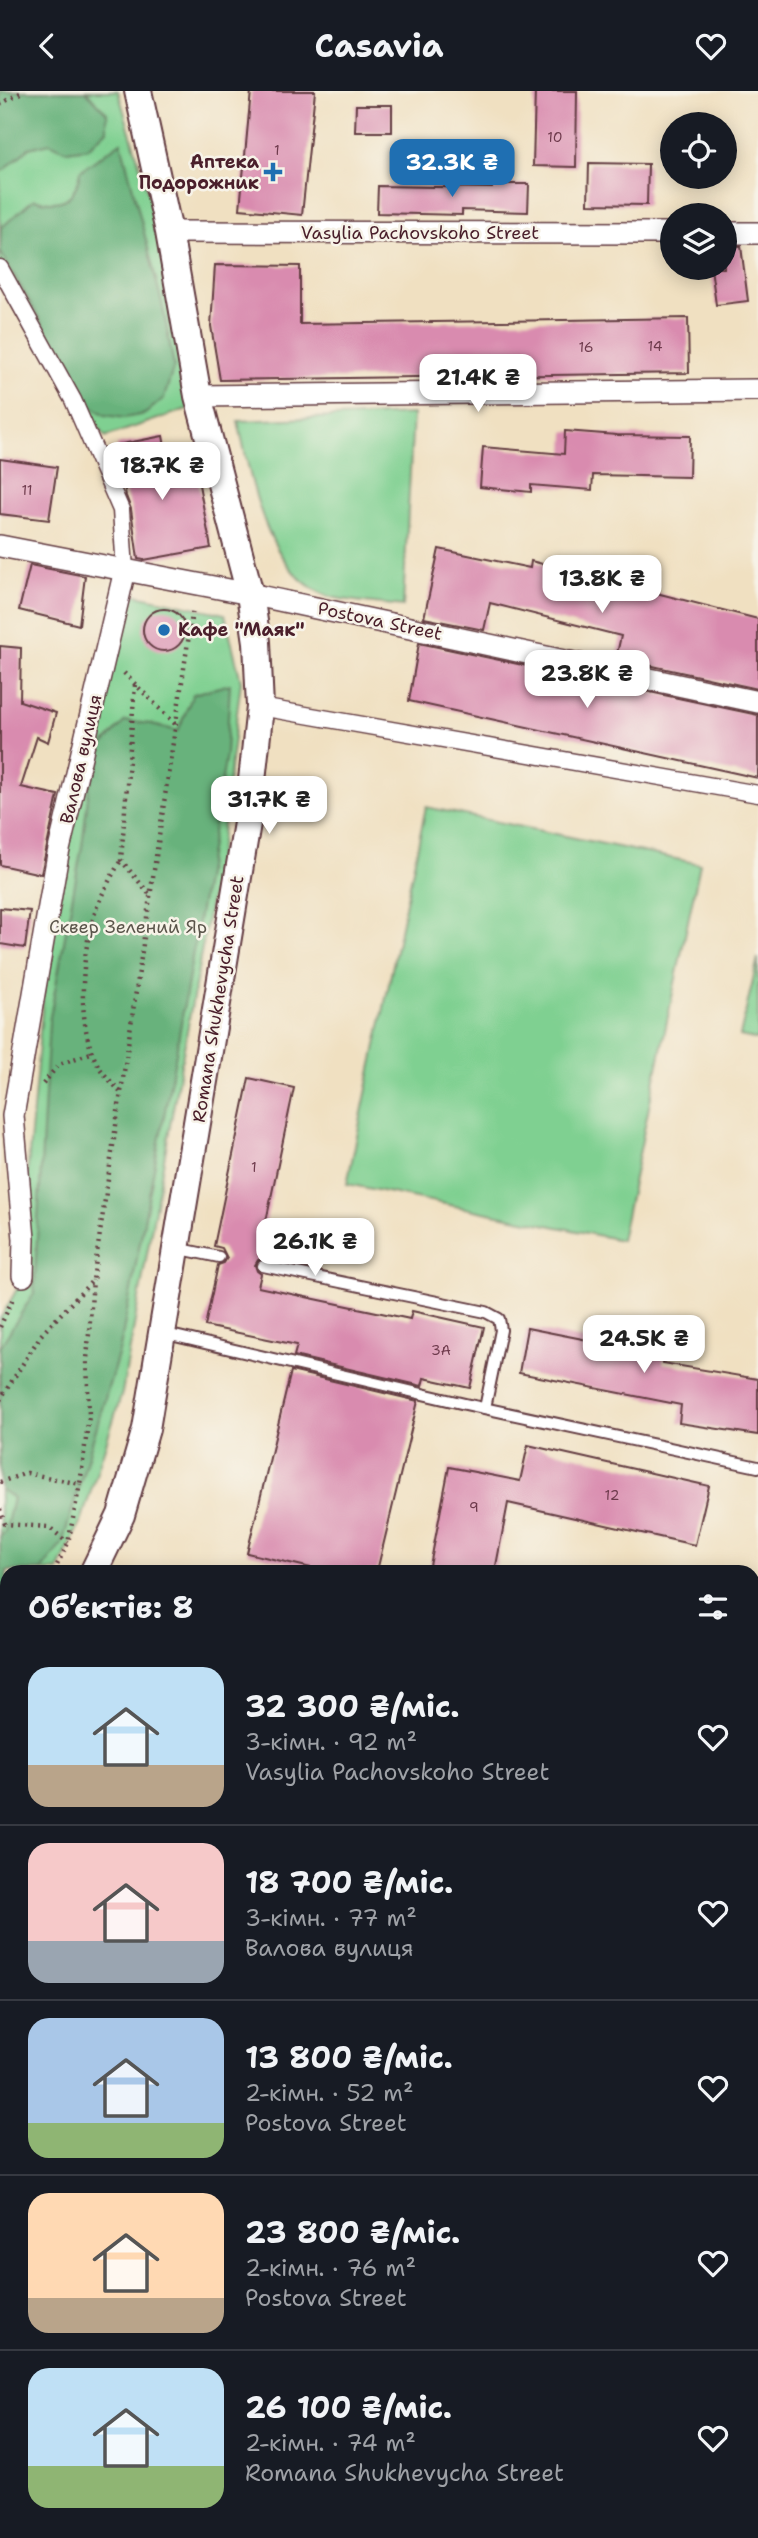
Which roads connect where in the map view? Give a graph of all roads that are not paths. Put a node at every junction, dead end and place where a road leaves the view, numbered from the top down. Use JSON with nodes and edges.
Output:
{"nodes":[{"id":1,"x":138,"y":91,"type":"edge"},
{"id":2,"x":169,"y":232,"type":"junction"},
{"id":3,"x":660,"y":233,"type":"edge"},
{"id":4,"x":737,"y":233,"type":"edge"},
{"id":5,"x":758,"y":233,"type":"edge"},
{"id":6,"x":0,"y":268,"type":"edge"},
{"id":7,"x":758,"y":390,"type":"edge"},
{"id":8,"x":198,"y":396,"type":"junction"},
{"id":9,"x":0,"y":546,"type":"edge"},
{"id":10,"x":125,"y":570,"type":"junction"},
{"id":11,"x":250,"y":594,"type":"junction"},
{"id":12,"x":758,"y":702,"type":"edge"},
{"id":13,"x":260,"y":707,"type":"junction"},
{"id":14,"x":758,"y":794,"type":"edge"},
{"id":15,"x":176,"y":1248,"type":"junction"},
{"id":16,"x":219,"y":1257,"type":"dead end"},
{"id":17,"x":263,"y":1266,"type":"dead end"},
{"id":18,"x":23,"y":1276,"type":"road end"},
{"id":19,"x":162,"y":1333,"type":"junction"},
{"id":20,"x":485,"y":1408,"type":"junction"},
{"id":21,"x":758,"y":1467,"type":"edge"},
{"id":22,"x":97,"y":1565,"type":"edge"}],
"edges":[{"from":1,"to":2,"type":"street","name":"Romana Shukhevycha Street"},
{"from":2,"to":3,"type":"street","name":"Vasylia Pachovskoho Street"},
{"from":2,"to":8,"type":"street","name":"Romana Shukhevycha Street"},
{"from":4,"to":5,"type":"street"},
{"from":6,"to":10,"type":"street","name":"Валова вулиця"},
{"from":7,"to":8,"type":"street"},
{"from":8,"to":11,"type":"street","name":"Romana Shukhevycha Street"},
{"from":9,"to":10,"type":"street","name":"Postova Street"},
{"from":10,"to":11,"type":"street","name":"Postova Street"},
{"from":10,"to":18,"type":"street","name":"Валова вулиця"},
{"from":11,"to":12,"type":"street","name":"Postova Street"},
{"from":11,"to":13,"type":"street","name":"Romana Shukhevycha Street"},
{"from":13,"to":14,"type":"street"},
{"from":13,"to":15,"type":"street","name":"Romana Shukhevycha Street"},
{"from":15,"to":16,"type":"lane"},
{"from":15,"to":19,"type":"street","name":"Romana Shukhevycha Street"},
{"from":17,"to":20,"type":"lane"},
{"from":19,"to":20,"type":"lane"},
{"from":19,"to":22,"type":"street","name":"Romana Shukhevycha Street"},
{"from":20,"to":21,"type":"lane"}]}
